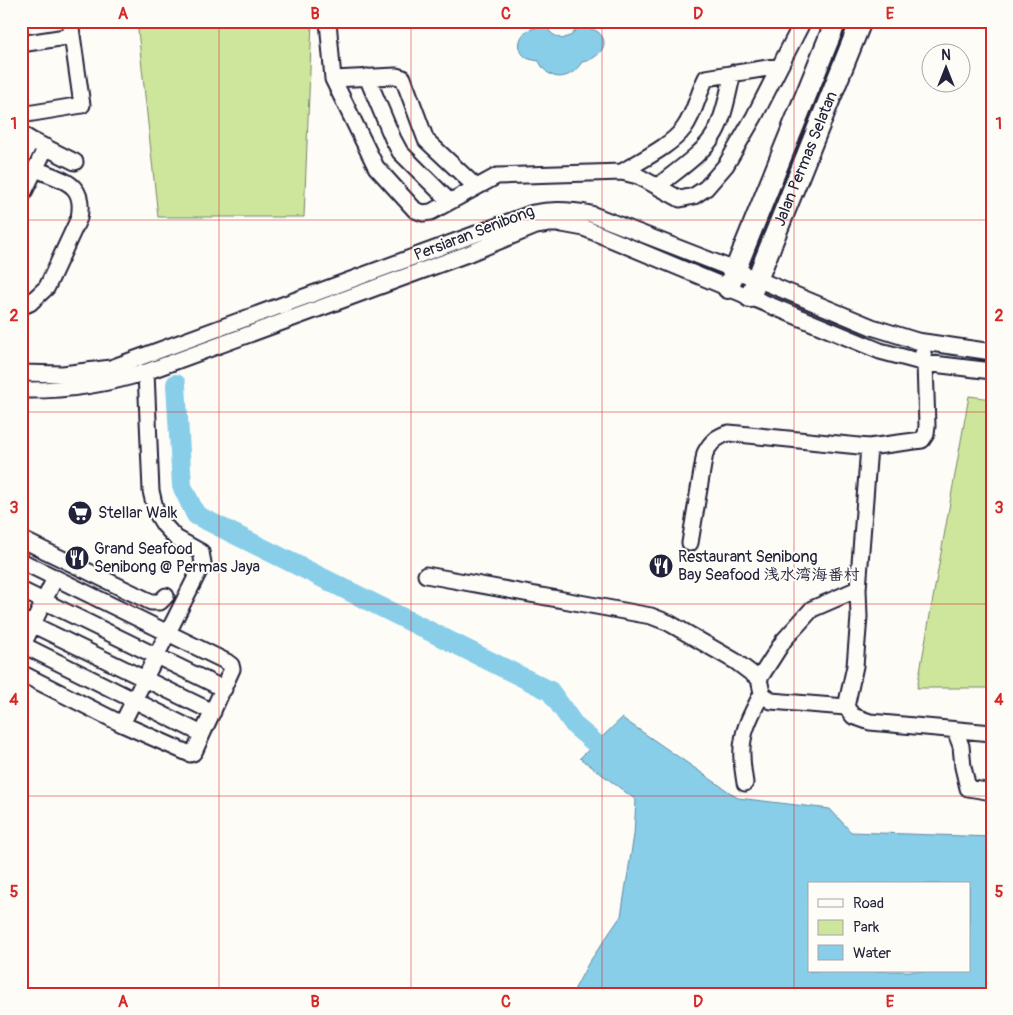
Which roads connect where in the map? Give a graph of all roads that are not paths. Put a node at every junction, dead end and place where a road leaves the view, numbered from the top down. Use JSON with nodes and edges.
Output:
{"nodes":[{"id":1,"x":328,"y":21,"type":"edge"},
{"id":2,"x":803,"y":21,"type":"edge"},
{"id":3,"x":837,"y":21,"type":"edge"},
{"id":4,"x":860,"y":24,"type":"edge"},
{"id":5,"x":71,"y":29,"type":"edge"},
{"id":6,"x":21,"y":44,"type":"edge"},
{"id":7,"x":780,"y":66,"type":"junction"},
{"id":8,"x":733,"y":73,"type":"junction"},
{"id":9,"x":367,"y":78,"type":"junction"},
{"id":10,"x":333,"y":79,"type":"junction"},
{"id":11,"x":21,"y":115,"type":"edge"},
{"id":12,"x":26,"y":137,"type":"edge"},
{"id":13,"x":46,"y":147,"type":"junction"},
{"id":14,"x":21,"y":160,"type":"edge"},
{"id":15,"x":75,"y":162,"type":"dead end"},
{"id":16,"x":36,"y":169,"type":"junction"},
{"id":17,"x":622,"y":172,"type":"junction"},
{"id":18,"x":658,"y":186,"type":"junction"},
{"id":19,"x":476,"y":187,"type":"junction"},
{"id":20,"x":21,"y":198,"type":"edge"},
{"id":21,"x":449,"y":201,"type":"junction"},
{"id":22,"x":731,"y":279,"type":"junction"},
{"id":23,"x":753,"y":288,"type":"junction"},
{"id":24,"x":21,"y":307,"type":"edge"},
{"id":25,"x":917,"y":341,"type":"junction"},
{"id":26,"x":992,"y":352,"type":"edge"},
{"id":27,"x":925,"y":363,"type":"junction"},
{"id":28,"x":150,"y":371,"type":"junction"},
{"id":29,"x":992,"y":371,"type":"edge"},
{"id":30,"x":21,"y":373,"type":"edge"},
{"id":31,"x":21,"y":390,"type":"edge"},
{"id":32,"x":869,"y":447,"type":"junction"},
{"id":33,"x":21,"y":539,"type":"edge"},
{"id":34,"x":690,"y":543,"type":"dead end"},
{"id":35,"x":21,"y":561,"type":"edge"},
{"id":36,"x":426,"y":575,"type":"dead end"},
{"id":37,"x":55,"y":578,"type":"junction"},
{"id":38,"x":858,"y":589,"type":"junction"},
{"id":39,"x":21,"y":590,"type":"edge"},
{"id":40,"x":166,"y":596,"type":"dead end"},
{"id":41,"x":44,"y":601,"type":"junction"},
{"id":42,"x":27,"y":622,"type":"edge"},
{"id":43,"x":168,"y":634,"type":"junction"},
{"id":44,"x":23,"y":642,"type":"edge"},
{"id":45,"x":157,"y":656,"type":"junction"},
{"id":46,"x":21,"y":673,"type":"edge"},
{"id":47,"x":145,"y":679,"type":"junction"},
{"id":48,"x":761,"y":686,"type":"junction"},
{"id":49,"x":224,"y":688,"type":"junction"},
{"id":50,"x":134,"y":700,"type":"junction"},
{"id":51,"x":846,"y":707,"type":"junction"},
{"id":52,"x":213,"y":712,"type":"junction"},
{"id":53,"x":122,"y":724,"type":"junction"},
{"id":54,"x":955,"y":730,"type":"junction"},
{"id":55,"x":992,"y":733,"type":"edge"},
{"id":56,"x":202,"y":734,"type":"junction"},
{"id":57,"x":745,"y":783,"type":"dead end"},
{"id":58,"x":992,"y":792,"type":"edge"}],
"edges":[{"from":1,"to":10,"type":"street"},
{"from":2,"to":7,"type":"street"},
{"from":3,"to":4,"type":"main road"},
{"from":3,"to":22,"type":"main road","name":"Jalan Permas Selatan"},
{"from":4,"to":23,"type":"main road","name":"Jalan Permas Selatan"},
{"from":5,"to":6,"type":"street"},
{"from":5,"to":11,"type":"street"},
{"from":7,"to":8,"type":"street"},
{"from":7,"to":18,"type":"street"},
{"from":8,"to":17,"type":"street"},
{"from":8,"to":18,"type":"street"},
{"from":9,"to":10,"type":"street"},
{"from":9,"to":19,"type":"street"},
{"from":9,"to":21,"type":"street"},
{"from":10,"to":21,"type":"street"},
{"from":12,"to":13,"type":"street"},
{"from":12,"to":14,"type":"street"},
{"from":13,"to":15,"type":"street"},
{"from":13,"to":16,"type":"street"},
{"from":16,"to":20,"type":"street"},
{"from":16,"to":24,"type":"street"},
{"from":17,"to":18,"type":"street"},
{"from":17,"to":19,"type":"street"},
{"from":19,"to":21,"type":"street"},
{"from":22,"to":23,"type":"street","name":"Persiaran Senibong"},
{"from":22,"to":28,"type":"street","name":"Persiaran Senibong"},
{"from":22,"to":30,"type":"street","name":"Persiaran Senibong"},
{"from":23,"to":25,"type":"street","name":"Persiaran Senibong"},
{"from":23,"to":27,"type":"street","name":"Persiaran Senibong"},
{"from":25,"to":26,"type":"street","name":"Persiaran Senibong"},
{"from":25,"to":27,"type":"street"},
{"from":27,"to":29,"type":"street","name":"Persiaran Senibong"},
{"from":27,"to":32,"type":"street"},
{"from":28,"to":31,"type":"street","name":"Persiaran Senibong"},
{"from":28,"to":43,"type":"street"},
{"from":32,"to":34,"type":"street"},
{"from":32,"to":38,"type":"street"},
{"from":33,"to":40,"type":"street"},
{"from":35,"to":37,"type":"street"},
{"from":36,"to":48,"type":"street"},
{"from":37,"to":41,"type":"street"},
{"from":37,"to":43,"type":"street"},
{"from":38,"to":48,"type":"street"},
{"from":38,"to":51,"type":"street"},
{"from":39,"to":41,"type":"street"},
{"from":41,"to":42,"type":"street"},
{"from":41,"to":45,"type":"street"},
{"from":42,"to":44,"type":"street"},
{"from":42,"to":47,"type":"street"},
{"from":43,"to":45,"type":"street"},
{"from":43,"to":49,"type":"street"},
{"from":44,"to":50,"type":"street"},
{"from":45,"to":47,"type":"street"},
{"from":45,"to":49,"type":"street"},
{"from":46,"to":53,"type":"street"},
{"from":47,"to":50,"type":"street"},
{"from":47,"to":52,"type":"street"},
{"from":48,"to":51,"type":"street"},
{"from":48,"to":57,"type":"street"},
{"from":49,"to":52,"type":"street"},
{"from":50,"to":53,"type":"street"},
{"from":50,"to":56,"type":"street"},
{"from":51,"to":54,"type":"street"},
{"from":52,"to":56,"type":"street"},
{"from":53,"to":56,"type":"street"},
{"from":54,"to":55,"type":"street"},
{"from":54,"to":58,"type":"street"}]}
